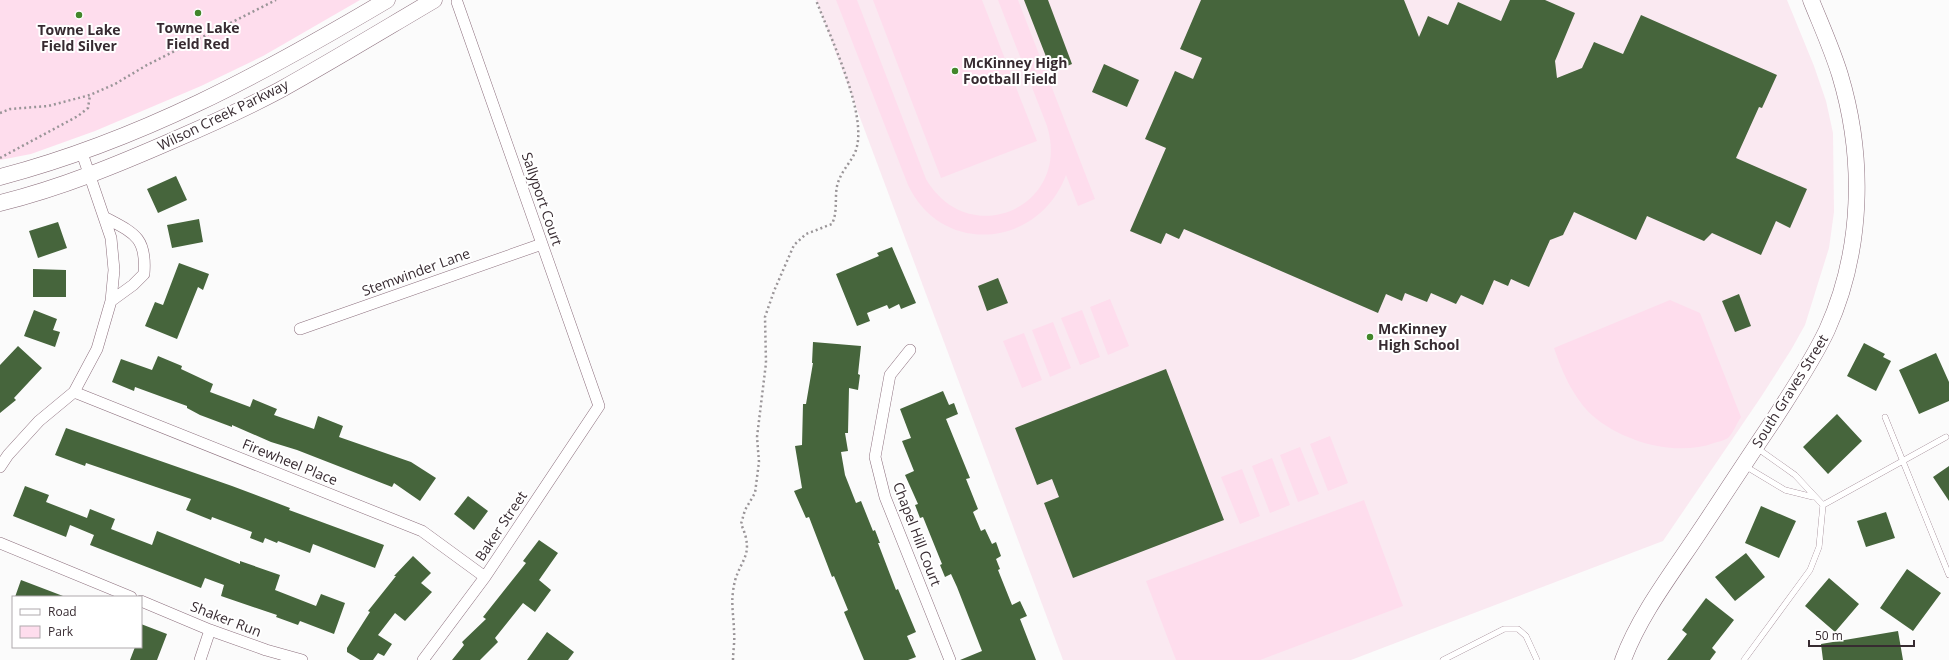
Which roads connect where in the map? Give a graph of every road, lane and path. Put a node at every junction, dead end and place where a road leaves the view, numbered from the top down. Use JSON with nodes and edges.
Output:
{"nodes":[{"id":1,"x":276,"y":0,"type":"edge"},
{"id":2,"x":387,"y":0,"type":"edge"},
{"id":3,"x":434,"y":0,"type":"edge"},
{"id":4,"x":816,"y":0,"type":"edge"},
{"id":5,"x":1811,"y":0,"type":"edge"},
{"id":6,"x":457,"y":2,"type":"dead end"},
{"id":7,"x":410,"y":6,"type":"edge"},
{"id":8,"x":90,"y":95,"type":"junction"},
{"id":9,"x":0,"y":113,"type":"edge"},
{"id":10,"x":82,"y":153,"type":"junction"},
{"id":11,"x":0,"y":158,"type":"edge"},
{"id":12,"x":89,"y":175,"type":"junction"},
{"id":13,"x":0,"y":177,"type":"edge"},
{"id":14,"x":0,"y":204,"type":"edge"},
{"id":15,"x":104,"y":217,"type":"junction"},
{"id":16,"x":542,"y":244,"type":"junction"},
{"id":17,"x":111,"y":301,"type":"junction"},
{"id":18,"x":300,"y":329,"type":"dead end"},
{"id":19,"x":910,"y":350,"type":"dead end"},
{"id":20,"x":74,"y":392,"type":"junction"},
{"id":21,"x":599,"y":406,"type":"joint"},
{"id":22,"x":1885,"y":417,"type":"dead end"},
{"id":23,"x":1946,"y":437,"type":"dead end"},
{"id":24,"x":1755,"y":447,"type":"junction"},
{"id":25,"x":1903,"y":462,"type":"junction"},
{"id":26,"x":1744,"y":465,"type":"junction"},
{"id":27,"x":0,"y":467,"type":"edge"},
{"id":28,"x":1814,"y":497,"type":"junction"},
{"id":29,"x":1823,"y":505,"type":"junction"},
{"id":30,"x":0,"y":543,"type":"edge"},
{"id":31,"x":1949,"y":575,"type":"edge"},
{"id":32,"x":485,"y":577,"type":"junction"},
{"id":33,"x":129,"y":596,"type":"edge"},
{"id":34,"x":142,"y":601,"type":"edge"},
{"id":35,"x":210,"y":630,"type":"junction"},
{"id":36,"x":200,"y":660,"type":"edge"},
{"id":37,"x":302,"y":660,"type":"edge"},
{"id":38,"x":424,"y":660,"type":"edge"},
{"id":39,"x":733,"y":660,"type":"edge"},
{"id":40,"x":950,"y":660,"type":"edge"},
{"id":41,"x":1443,"y":660,"type":"edge"},
{"id":42,"x":1537,"y":660,"type":"edge"},
{"id":43,"x":1623,"y":660,"type":"edge"},
{"id":44,"x":1744,"y":660,"type":"edge"}],
"edges":[{"from":1,"to":8,"type":"path"},
{"from":2,"to":10,"type":"main road","name":"Wilson Creek Parkway"},
{"from":3,"to":7,"type":"main road","name":"Wilson Creek Parkway"},
{"from":4,"to":39,"type":"path"},
{"from":5,"to":24,"type":"main road","name":"South Graves Street"},
{"from":6,"to":16,"type":"street","name":"Sallyport Court"},
{"from":7,"to":12,"type":"main road","name":"Wilson Creek Parkway"},
{"from":8,"to":9,"type":"path"},
{"from":8,"to":11,"type":"path"},
{"from":10,"to":12,"type":"street"},
{"from":10,"to":13,"type":"main road","name":"Wilson Creek Parkway"},
{"from":12,"to":14,"type":"main road","name":"Wilson Creek Parkway"},
{"from":12,"to":15,"type":"street"},
{"from":15,"to":17,"type":"street"},
{"from":15,"to":17,"type":"street"},
{"from":16,"to":18,"type":"street","name":"Stemwinder Lane"},
{"from":16,"to":21,"type":"street","name":"Sallyport Court"},
{"from":17,"to":20,"type":"street"},
{"from":19,"to":40,"type":"street","name":"Chapel Hill Court"},
{"from":20,"to":27,"type":"street"},
{"from":20,"to":32,"type":"street","name":"Firewheel Place"},
{"from":21,"to":32,"type":"street","name":"Baker Street"},
{"from":22,"to":25,"type":"lane"},
{"from":23,"to":25,"type":"lane"},
{"from":24,"to":26,"type":"main road","name":"South Graves Street"},
{"from":24,"to":28,"type":"lane"},
{"from":25,"to":29,"type":"lane"},
{"from":25,"to":31,"type":"lane"},
{"from":26,"to":28,"type":"lane"},
{"from":26,"to":43,"type":"main road","name":"South Graves Street"},
{"from":28,"to":29,"type":"lane"},
{"from":29,"to":44,"type":"lane"},
{"from":30,"to":33,"type":"street"},
{"from":32,"to":38,"type":"street","name":"Baker Street"},
{"from":34,"to":35,"type":"street","name":"Shaker Run"},
{"from":35,"to":36,"type":"street"},
{"from":35,"to":37,"type":"street","name":"Shaker Run"},
{"from":41,"to":42,"type":"lane"}]}
